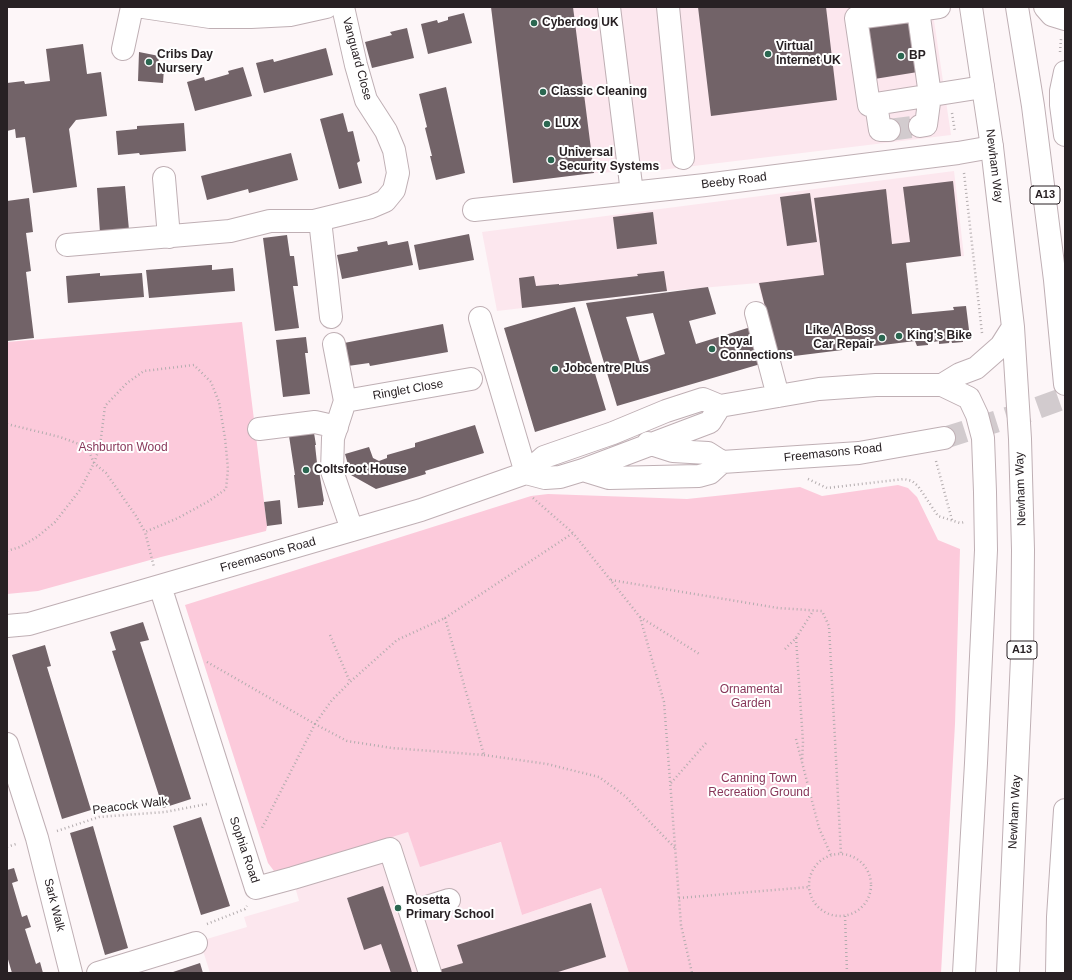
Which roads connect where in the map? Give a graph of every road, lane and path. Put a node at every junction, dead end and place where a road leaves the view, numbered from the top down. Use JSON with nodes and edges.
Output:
{"nodes":[{"id":1,"x":132,"y":7,"type":"edge"},
{"id":2,"x":143,"y":7,"type":"edge"},
{"id":3,"x":326,"y":7,"type":"edge"},
{"id":4,"x":343,"y":7,"type":"edge"},
{"id":5,"x":609,"y":7,"type":"edge"},
{"id":6,"x":668,"y":7,"type":"edge"},
{"id":7,"x":971,"y":7,"type":"edge"},
{"id":8,"x":1017,"y":7,"type":"edge"},
{"id":9,"x":1045,"y":7,"type":"edge"},
{"id":10,"x":928,"y":8,"type":"edge"},
{"id":11,"x":1063,"y":29,"type":"edge"},
{"id":12,"x":124,"y":49,"type":"dead end"},
{"id":13,"x":1062,"y":63,"type":"edge"},
{"id":14,"x":983,"y":87,"type":"junction"},
{"id":15,"x":930,"y":95,"type":"junction"},
{"id":16,"x":876,"y":104,"type":"junction"},
{"id":17,"x":951,"y":108,"type":"dead end"},
{"id":18,"x":920,"y":126,"type":"dead end"},
{"id":19,"x":889,"y":130,"type":"dead end"},
{"id":20,"x":1065,"y":135,"type":"edge"},
{"id":21,"x":956,"y":139,"type":"dead end"},
{"id":22,"x":992,"y":147,"type":"junction"},
{"id":23,"x":683,"y":158,"type":"dead end"},
{"id":24,"x":964,"y":172,"type":"dead end"},
{"id":25,"x":164,"y":178,"type":"dead end"},
{"id":26,"x":632,"y":193,"type":"junction"},
{"id":27,"x":474,"y":210,"type":"dead end"},
{"id":28,"x":320,"y":220,"type":"junction"},
{"id":29,"x":169,"y":237,"type":"junction"},
{"id":30,"x":67,"y":246,"type":"dead end"},
{"id":31,"x":756,"y":313,"type":"dead end"},
{"id":32,"x":331,"y":317,"type":"dead end"},
{"id":33,"x":480,"y":318,"type":"dead end"},
{"id":34,"x":1013,"y":327,"type":"junction"},
{"id":35,"x":982,"y":338,"type":"dead end"},
{"id":36,"x":334,"y":344,"type":"dead end"},
{"id":37,"x":471,"y":379,"type":"dead end"},
{"id":38,"x":1065,"y":384,"type":"edge"},
{"id":39,"x":942,"y":385,"type":"junction"},
{"id":40,"x":778,"y":396,"type":"junction"},
{"id":41,"x":345,"y":401,"type":"junction"},
{"id":42,"x":720,"y":406,"type":"junction"},
{"id":43,"x":7,"y":424,"type":"edge"},
{"id":44,"x":337,"y":427,"type":"junction"},
{"id":45,"x":259,"y":429,"type":"dead end"},
{"id":46,"x":613,"y":433,"type":"junction"},
{"id":47,"x":944,"y":438,"type":"tunnel mouth"},
{"id":48,"x":650,"y":444,"type":"junction"},
{"id":49,"x":936,"y":458,"type":"dead end"},
{"id":50,"x":722,"y":462,"type":"junction"},
{"id":51,"x":94,"y":463,"type":"junction"},
{"id":52,"x":583,"y":470,"type":"junction"},
{"id":53,"x":526,"y":473,"type":"junction"},
{"id":54,"x":806,"y":478,"type":"dead end"},
{"id":55,"x":531,"y":496,"type":"dead end"},
{"id":56,"x":952,"y":520,"type":"junction"},
{"id":57,"x":967,"y":522,"type":"dead end"},
{"id":58,"x":352,"y":530,"type":"junction"},
{"id":59,"x":145,"y":532,"type":"junction"},
{"id":60,"x":573,"y":533,"type":"junction"},
{"id":61,"x":7,"y":551,"type":"edge"},
{"id":62,"x":157,"y":578,"type":"junction"},
{"id":63,"x":610,"y":580,"type":"junction"},
{"id":64,"x":814,"y":610,"type":"junction"},
{"id":65,"x":640,"y":617,"type":"junction"},
{"id":66,"x":445,"y":618,"type":"junction"},
{"id":67,"x":7,"y":626,"type":"edge"},
{"id":68,"x":330,"y":635,"type":"dead end"},
{"id":69,"x":796,"y":638,"type":"junction"},
{"id":70,"x":785,"y":649,"type":"dead end"},
{"id":71,"x":701,"y":655,"type":"dead end"},
{"id":72,"x":184,"y":664,"type":"junction"},
{"id":73,"x":350,"y":682,"type":"junction"},
{"id":74,"x":315,"y":724,"type":"junction"},
{"id":75,"x":796,"y":739,"type":"dead end"},
{"id":76,"x":707,"y":742,"type":"dead end"},
{"id":77,"x":7,"y":744,"type":"edge"},
{"id":78,"x":484,"y":755,"type":"junction"},
{"id":79,"x":802,"y":762,"type":"junction"},
{"id":80,"x":670,"y":784,"type":"junction"},
{"id":81,"x":14,"y":787,"type":"edge"},
{"id":82,"x":227,"y":797,"type":"junction"},
{"id":83,"x":1065,"y":810,"type":"edge"},
{"id":84,"x":37,"y":838,"type":"junction"},
{"id":85,"x":241,"y":841,"type":"junction"},
{"id":86,"x":675,"y":848,"type":"junction"},
{"id":87,"x":841,"y":854,"type":"junction"},
{"id":88,"x":831,"y":856,"type":"junction"},
{"id":89,"x":809,"y":887,"type":"junction"},
{"id":90,"x":256,"y":888,"type":"junction"},
{"id":91,"x":679,"y":898,"type":"junction"},
{"id":92,"x":449,"y":900,"type":"dead end"},
{"id":93,"x":411,"y":912,"type":"junction"},
{"id":94,"x":845,"y":916,"type":"junction"},
{"id":95,"x":196,"y":943,"type":"joint"},
{"id":96,"x":71,"y":973,"type":"edge"},
{"id":97,"x":98,"y":973,"type":"edge"},
{"id":98,"x":430,"y":973,"type":"edge"},
{"id":99,"x":692,"y":973,"type":"edge"},
{"id":100,"x":847,"y":973,"type":"edge"},
{"id":101,"x":964,"y":973,"type":"edge"},
{"id":102,"x":1008,"y":973,"type":"edge"},
{"id":103,"x":1057,"y":973,"type":"edge"}],
"edges":[{"from":1,"to":12,"type":"main road"},
{"from":2,"to":3,"type":"main road"},
{"from":4,"to":28,"type":"main road","name":"Vanguard Close"},
{"from":5,"to":26,"type":"main road"},
{"from":6,"to":23,"type":"main road"},
{"from":7,"to":14,"type":"main road","name":"Newham Way","number":"A13"},
{"from":8,"to":38,"type":"main road","number":"A13"},
{"from":9,"to":11,"type":"main road"},
{"from":10,"to":15,"type":"main road"},
{"from":10,"to":16,"type":"main road"},
{"from":11,"to":13,"type":"path"},
{"from":13,"to":20,"type":"main road"},
{"from":14,"to":15,"type":"main road"},
{"from":14,"to":22,"type":"main road","name":"Newham Way","number":"A13"},
{"from":15,"to":16,"type":"main road"},
{"from":15,"to":18,"type":"main road"},
{"from":16,"to":19,"type":"main road"},
{"from":17,"to":21,"type":"path"},
{"from":22,"to":26,"type":"main road","name":"Beeby Road"},
{"from":22,"to":34,"type":"main road","name":"Newham Way","number":"A13"},
{"from":24,"to":35,"type":"path"},
{"from":25,"to":29,"type":"main road"},
{"from":26,"to":27,"type":"main road","name":"Beeby Road"},
{"from":28,"to":29,"type":"main road","name":"Vanguard Close"},
{"from":28,"to":32,"type":"main road"},
{"from":29,"to":30,"type":"main road","name":"Vanguard Close"},
{"from":31,"to":40,"type":"main road"},
{"from":33,"to":53,"type":"main road"},
{"from":34,"to":39,"type":"main road"},
{"from":34,"to":102,"type":"main road","name":"Newham Way","number":"A13"},
{"from":36,"to":41,"type":"main road"},
{"from":37,"to":41,"type":"main road","name":"Ringlet Close"},
{"from":39,"to":40,"type":"main road","name":"Freemasons Road"},
{"from":39,"to":101,"type":"main road"},
{"from":40,"to":42,"type":"main road","name":"Freemasons Road"},
{"from":41,"to":44,"type":"main road"},
{"from":42,"to":46,"type":"main road","name":"Freemasons Road"},
{"from":42,"to":48,"type":"main road"},
{"from":43,"to":51,"type":"path"},
{"from":44,"to":45,"type":"main road"},
{"from":44,"to":58,"type":"main road"},
{"from":46,"to":48,"type":"main road"},
{"from":46,"to":53,"type":"main road","name":"Freemasons Road"},
{"from":47,"to":50,"type":"main road","name":"Freemasons Road"},
{"from":48,"to":50,"type":"main road"},
{"from":48,"to":52,"type":"main road"},
{"from":49,"to":56,"type":"path"},
{"from":50,"to":52,"type":"main road"},
{"from":51,"to":59,"type":"path"},
{"from":51,"to":59,"type":"path"},
{"from":51,"to":61,"type":"path"},
{"from":52,"to":53,"type":"main road"},
{"from":53,"to":58,"type":"main road","name":"Freemasons Road"},
{"from":54,"to":56,"type":"path"},
{"from":55,"to":60,"type":"path"},
{"from":56,"to":57,"type":"path"},
{"from":58,"to":62,"type":"main road","name":"Freemasons Road"},
{"from":59,"to":62,"type":"path"},
{"from":60,"to":63,"type":"path"},
{"from":60,"to":66,"type":"path"},
{"from":62,"to":67,"type":"main road","name":"Freemasons Road"},
{"from":62,"to":72,"type":"main road","name":"Sophia Road"},
{"from":63,"to":64,"type":"path"},
{"from":63,"to":65,"type":"path"},
{"from":64,"to":69,"type":"path"},
{"from":64,"to":87,"type":"path"},
{"from":65,"to":71,"type":"path"},
{"from":65,"to":80,"type":"path"},
{"from":66,"to":73,"type":"path"},
{"from":66,"to":78,"type":"path"},
{"from":68,"to":73,"type":"path"},
{"from":69,"to":70,"type":"path"},
{"from":69,"to":79,"type":"path"},
{"from":72,"to":74,"type":"path"},
{"from":72,"to":82,"type":"main road","name":"Sophia Road"},
{"from":73,"to":74,"type":"path"},
{"from":74,"to":78,"type":"path"},
{"from":74,"to":85,"type":"path"},
{"from":75,"to":79,"type":"path"},
{"from":76,"to":80,"type":"path"},
{"from":77,"to":81,"type":"main road","name":"Sark Walk"},
{"from":78,"to":86,"type":"path"},
{"from":79,"to":88,"type":"path"},
{"from":80,"to":86,"type":"path"},
{"from":81,"to":84,"type":"main road","name":"Sark Walk"},
{"from":82,"to":84,"type":"path","name":"Peacock Walk"},
{"from":82,"to":85,"type":"main road","name":"Sophia Road"},
{"from":83,"to":103,"type":"main road"},
{"from":84,"to":96,"type":"main road","name":"Sark Walk"},
{"from":85,"to":90,"type":"main road","name":"Sophia Road"},
{"from":86,"to":91,"type":"path"},
{"from":87,"to":88,"type":"path"},
{"from":87,"to":94,"type":"path"},
{"from":88,"to":89,"type":"path"},
{"from":89,"to":91,"type":"path"},
{"from":89,"to":94,"type":"path"},
{"from":90,"to":93,"type":"main road","name":"Sophia Road"},
{"from":90,"to":95,"type":"path"},
{"from":91,"to":99,"type":"path"},
{"from":92,"to":93,"type":"main road"},
{"from":93,"to":98,"type":"main road","name":"Sophia Road"},
{"from":94,"to":100,"type":"path"},
{"from":95,"to":97,"type":"main road"}]}
